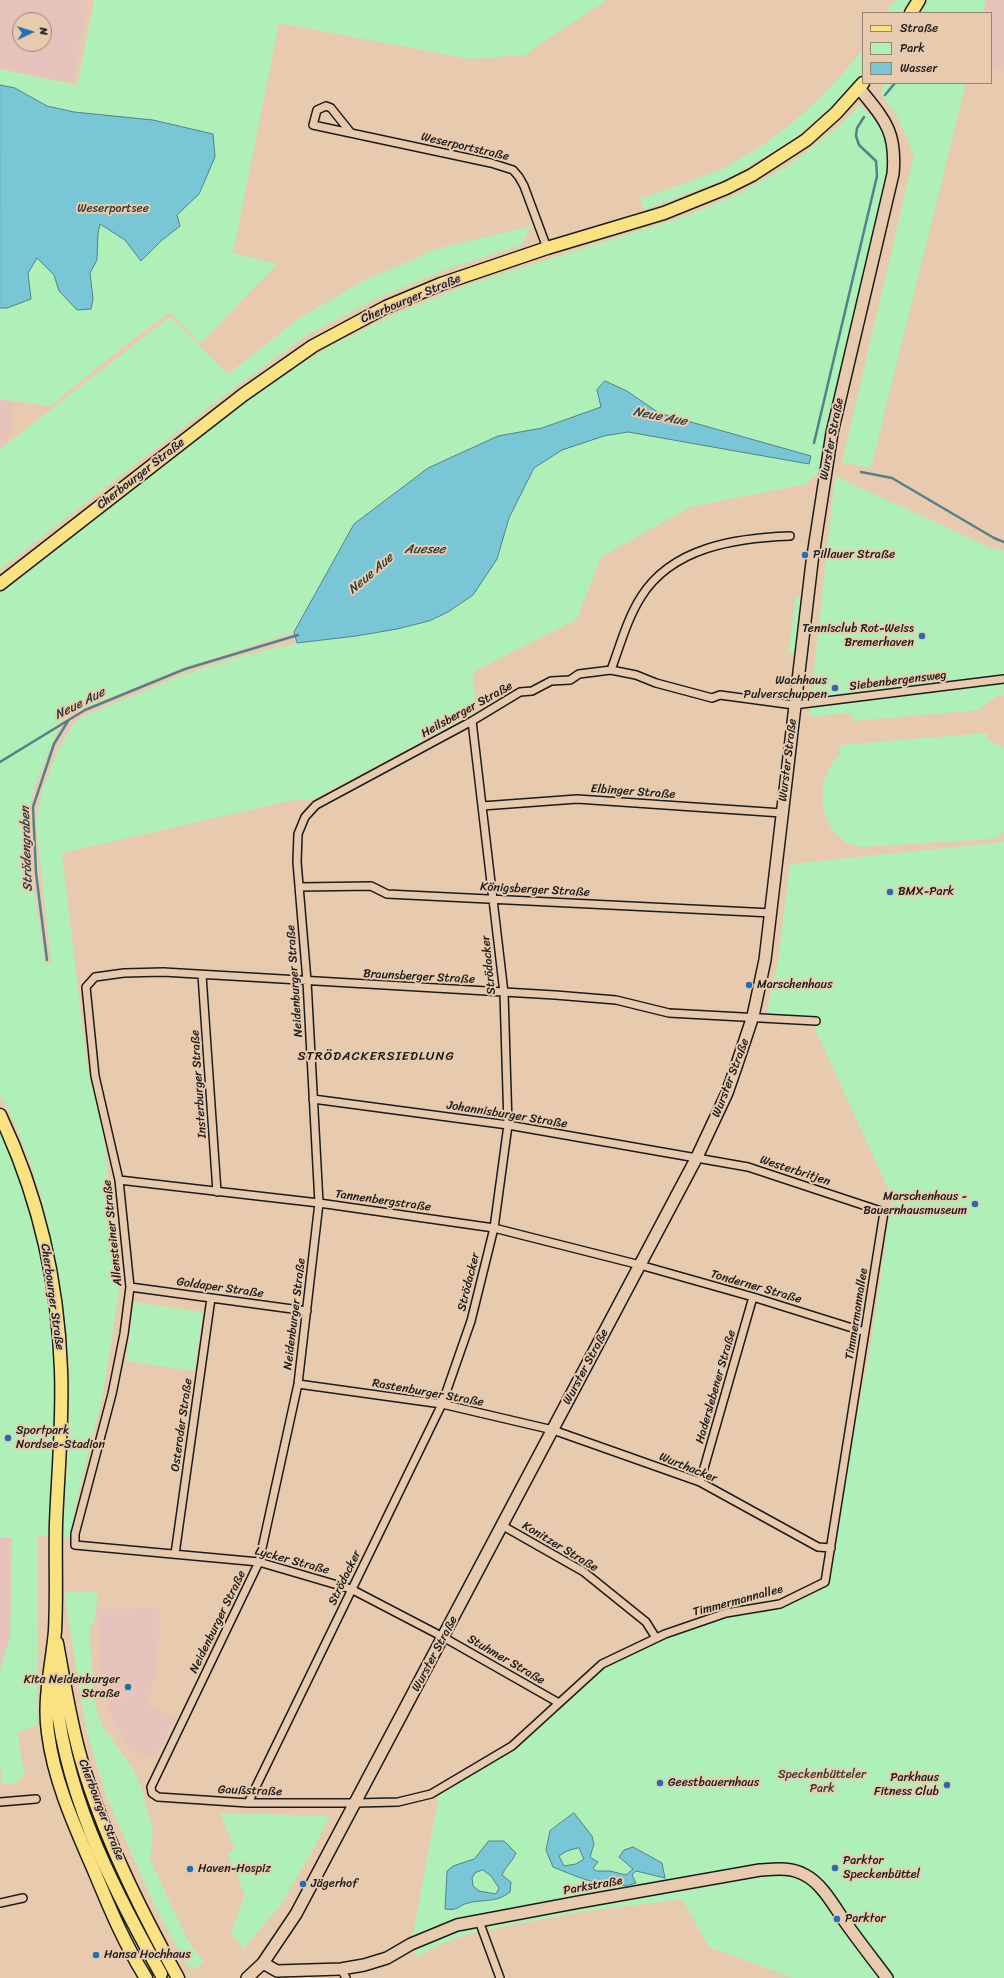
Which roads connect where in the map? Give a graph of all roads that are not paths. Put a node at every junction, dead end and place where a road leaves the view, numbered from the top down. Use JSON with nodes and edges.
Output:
{"nodes":[{"id":1,"x":918,"y":0,"type":"edge"},
{"id":2,"x":912,"y":12,"type":"edge"},
{"id":3,"x":861,"y":85,"type":"edge"},
{"id":4,"x":351,"y":133,"type":"junction"},
{"id":5,"x":547,"y":248,"type":"junction"},
{"id":6,"x":790,"y":536,"type":"dead end"},
{"id":7,"x":0,"y":584,"type":"edge"},
{"id":8,"x":611,"y":670,"type":"junction"},
{"id":9,"x":1004,"y":679,"type":"edge"},
{"id":10,"x":794,"y":705,"type":"junction"},
{"id":11,"x":472,"y":720,"type":"junction"},
{"id":12,"x":482,"y":806,"type":"junction"},
{"id":13,"x":782,"y":813,"type":"junction"},
{"id":14,"x":305,"y":817,"type":"joint"},
{"id":15,"x":300,"y":887,"type":"junction"},
{"id":16,"x":493,"y":899,"type":"junction"},
{"id":17,"x":772,"y":913,"type":"junction"},
{"id":18,"x":202,"y":975,"type":"junction"},
{"id":19,"x":307,"y":981,"type":"junction"},
{"id":20,"x":86,"y":987,"type":"joint"},
{"id":21,"x":504,"y":993,"type":"junction"},
{"id":22,"x":753,"y":1016,"type":"junction"},
{"id":23,"x":816,"y":1021,"type":"dead end"},
{"id":24,"x":313,"y":1099,"type":"junction"},
{"id":25,"x":0,"y":1115,"type":"edge"},
{"id":26,"x":508,"y":1125,"type":"junction"},
{"id":27,"x":697,"y":1157,"type":"junction"},
{"id":28,"x":119,"y":1180,"type":"junction"},
{"id":29,"x":217,"y":1192,"type":"junction"},
{"id":30,"x":319,"y":1203,"type":"junction"},
{"id":31,"x":884,"y":1212,"type":"joint"},
{"id":32,"x":494,"y":1228,"type":"junction"},
{"id":33,"x":640,"y":1265,"type":"junction"},
{"id":34,"x":130,"y":1287,"type":"junction"},
{"id":35,"x":754,"y":1297,"type":"junction"},
{"id":36,"x":211,"y":1298,"type":"junction"},
{"id":37,"x":307,"y":1311,"type":"junction"},
{"id":38,"x":865,"y":1332,"type":"junction"},
{"id":39,"x":298,"y":1384,"type":"junction"},
{"id":40,"x":442,"y":1404,"type":"junction"},
{"id":41,"x":553,"y":1430,"type":"junction"},
{"id":42,"x":700,"y":1482,"type":"junction"},
{"id":43,"x":503,"y":1526,"type":"junction"},
{"id":44,"x":75,"y":1545,"type":"joint"},
{"id":45,"x":831,"y":1548,"type":"junction"},
{"id":46,"x":175,"y":1554,"type":"junction"},
{"id":47,"x":259,"y":1562,"type":"junction"},
{"id":48,"x":351,"y":1589,"type":"junction"},
{"id":49,"x":54,"y":1631,"type":"junction"},
{"id":50,"x":443,"y":1637,"type":"junction"},
{"id":51,"x":656,"y":1638,"type":"junction"},
{"id":52,"x":559,"y":1703,"type":"junction"},
{"id":53,"x":151,"y":1787,"type":"joint"},
{"id":54,"x":36,"y":1799,"type":"dead end"},
{"id":55,"x":0,"y":1802,"type":"edge"},
{"id":56,"x":248,"y":1803,"type":"junction"},
{"id":57,"x":356,"y":1803,"type":"junction"},
{"id":58,"x":23,"y":1898,"type":"dead end"},
{"id":59,"x":0,"y":1902,"type":"edge"},
{"id":60,"x":479,"y":1921,"type":"junction"},
{"id":61,"x":263,"y":1963,"type":"junction"},
{"id":62,"x":343,"y":1973,"type":"edge"},
{"id":63,"x":161,"y":1974,"type":"dead end"},
{"id":64,"x":146,"y":1978,"type":"edge"},
{"id":65,"x":178,"y":1978,"type":"edge"},
{"id":66,"x":247,"y":1978,"type":"edge"},
{"id":67,"x":500,"y":1978,"type":"edge"},
{"id":68,"x":887,"y":1978,"type":"edge"}],
"edges":[{"from":1,"to":2,"type":"main road"},
{"from":3,"to":5,"type":"main road","name":"Cherbourger Straße"},
{"from":3,"to":10,"type":"street","name":"Wurster Straße"},
{"from":4,"to":4,"type":"street","name":"Weserportstraße"},
{"from":4,"to":5,"type":"street","name":"Weserportstraße"},
{"from":5,"to":7,"type":"main road","name":"Cherbourger Straße"},
{"from":6,"to":8,"type":"street"},
{"from":8,"to":10,"type":"street","name":"Heilsberger Straße"},
{"from":8,"to":11,"type":"street","name":"Heilsberger Straße"},
{"from":9,"to":10,"type":"street","name":"Siebenbergensweg"},
{"from":10,"to":13,"type":"street","name":"Wurster Straße"},
{"from":11,"to":12,"type":"street","name":"Strödacker"},
{"from":11,"to":14,"type":"street","name":"Heilsberger Straße"},
{"from":12,"to":13,"type":"street","name":"Elbinger Straße"},
{"from":12,"to":16,"type":"street","name":"Strödacker"},
{"from":13,"to":17,"type":"street","name":"Wurster Straße"},
{"from":14,"to":15,"type":"street","name":"Neidenburger Straße"},
{"from":15,"to":16,"type":"street","name":"Königsberger Straße"},
{"from":15,"to":19,"type":"street","name":"Neidenburger Straße"},
{"from":16,"to":17,"type":"street","name":"Königsberger Straße"},
{"from":16,"to":21,"type":"street","name":"Strödacker"},
{"from":17,"to":22,"type":"street","name":"Wurster Straße"},
{"from":18,"to":19,"type":"street","name":"Braunsberger Straße"},
{"from":18,"to":20,"type":"street","name":"Braunsberger Straße"},
{"from":18,"to":29,"type":"street","name":"Insterburger Straße"},
{"from":19,"to":21,"type":"street","name":"Braunsberger Straße"},
{"from":19,"to":24,"type":"street","name":"Neidenburger Straße"},
{"from":20,"to":28,"type":"street","name":"Allensteiner Straße"},
{"from":21,"to":22,"type":"street","name":"Braunsberger Straße"},
{"from":21,"to":26,"type":"street","name":"Strödacker"},
{"from":22,"to":23,"type":"street"},
{"from":22,"to":27,"type":"street","name":"Wurster Straße"},
{"from":24,"to":26,"type":"street","name":"Johannisburger Straße"},
{"from":24,"to":30,"type":"street","name":"Neidenburger Straße"},
{"from":25,"to":49,"type":"main road","name":"Cherbourger Straße"},
{"from":26,"to":27,"type":"street","name":"Johannisburger Straße"},
{"from":26,"to":32,"type":"street","name":"Strödacker"},
{"from":27,"to":31,"type":"street","name":"Westerbritjen"},
{"from":27,"to":33,"type":"street","name":"Wurster Straße"},
{"from":28,"to":29,"type":"street","name":"Tannenbergstraße"},
{"from":28,"to":34,"type":"street","name":"Allensteiner Straße"},
{"from":29,"to":30,"type":"street","name":"Tannenbergstraße"},
{"from":30,"to":32,"type":"street","name":"Tannenbergstraße"},
{"from":30,"to":37,"type":"street","name":"Neidenburger Straße"},
{"from":31,"to":38,"type":"street","name":"Timmermannallee"},
{"from":32,"to":33,"type":"street","name":"Tannenbergstraße"},
{"from":32,"to":40,"type":"street","name":"Strödacker"},
{"from":33,"to":35,"type":"street","name":"Tonderner Straße"},
{"from":33,"to":41,"type":"street","name":"Wurster Straße"},
{"from":34,"to":36,"type":"street","name":"Goldaper Straße"},
{"from":34,"to":44,"type":"street","name":"Allensteiner Straße"},
{"from":35,"to":38,"type":"street","name":"Tonderner Straße"},
{"from":35,"to":42,"type":"street","name":"Haderslebener Straße"},
{"from":36,"to":37,"type":"street","name":"Goldaper Straße"},
{"from":36,"to":46,"type":"street","name":"Osteroder Straße"},
{"from":37,"to":39,"type":"street","name":"Neidenburger Straße"},
{"from":38,"to":45,"type":"street","name":"Timmermannallee"},
{"from":39,"to":40,"type":"street","name":"Rastenburger Straße"},
{"from":39,"to":47,"type":"street","name":"Neidenburger Straße"},
{"from":40,"to":41,"type":"street","name":"Rastenburger Straße"},
{"from":40,"to":48,"type":"street","name":"Strödacker"},
{"from":41,"to":42,"type":"street","name":"Wurthacker"},
{"from":41,"to":43,"type":"street","name":"Wurster Straße"},
{"from":42,"to":45,"type":"street","name":"Wurthacker"},
{"from":43,"to":50,"type":"street","name":"Wurster Straße"},
{"from":43,"to":51,"type":"street","name":"Konitzer Straße"},
{"from":44,"to":46,"type":"street","name":"Lycker Straße"},
{"from":45,"to":51,"type":"street","name":"Timmermannallee"},
{"from":46,"to":47,"type":"street","name":"Lycker Straße"},
{"from":47,"to":48,"type":"street","name":"Lycker Straße"},
{"from":47,"to":53,"type":"street","name":"Neidenburger Straße"},
{"from":48,"to":50,"type":"street","name":"Lycker Straße"},
{"from":48,"to":56,"type":"street","name":"Strödacker"},
{"from":49,"to":63,"type":"main road"},
{"from":49,"to":64,"type":"main road","name":"Cherbourger Straße"},
{"from":49,"to":65,"type":"main road","name":"Cherbourger Straße"},
{"from":50,"to":52,"type":"street","name":"Stuhmer Straße"},
{"from":50,"to":57,"type":"street","name":"Wurster Straße"},
{"from":51,"to":52,"type":"street","name":"Timmermannallee"},
{"from":52,"to":57,"type":"street","name":"Timmermannallee"},
{"from":53,"to":56,"type":"street","name":"Gaußstraße"},
{"from":54,"to":55,"type":"street"},
{"from":56,"to":57,"type":"street","name":"Gaußstraße"},
{"from":57,"to":61,"type":"street","name":"Wurster Straße"},
{"from":58,"to":59,"type":"street"},
{"from":60,"to":62,"type":"street","name":"Parkstraße"},
{"from":60,"to":67,"type":"street"},
{"from":60,"to":68,"type":"street","name":"Parkstraße"},
{"from":61,"to":62,"type":"street","name":"Parkstraße"},
{"from":61,"to":66,"type":"street","name":"Wurster Straße"}]}
